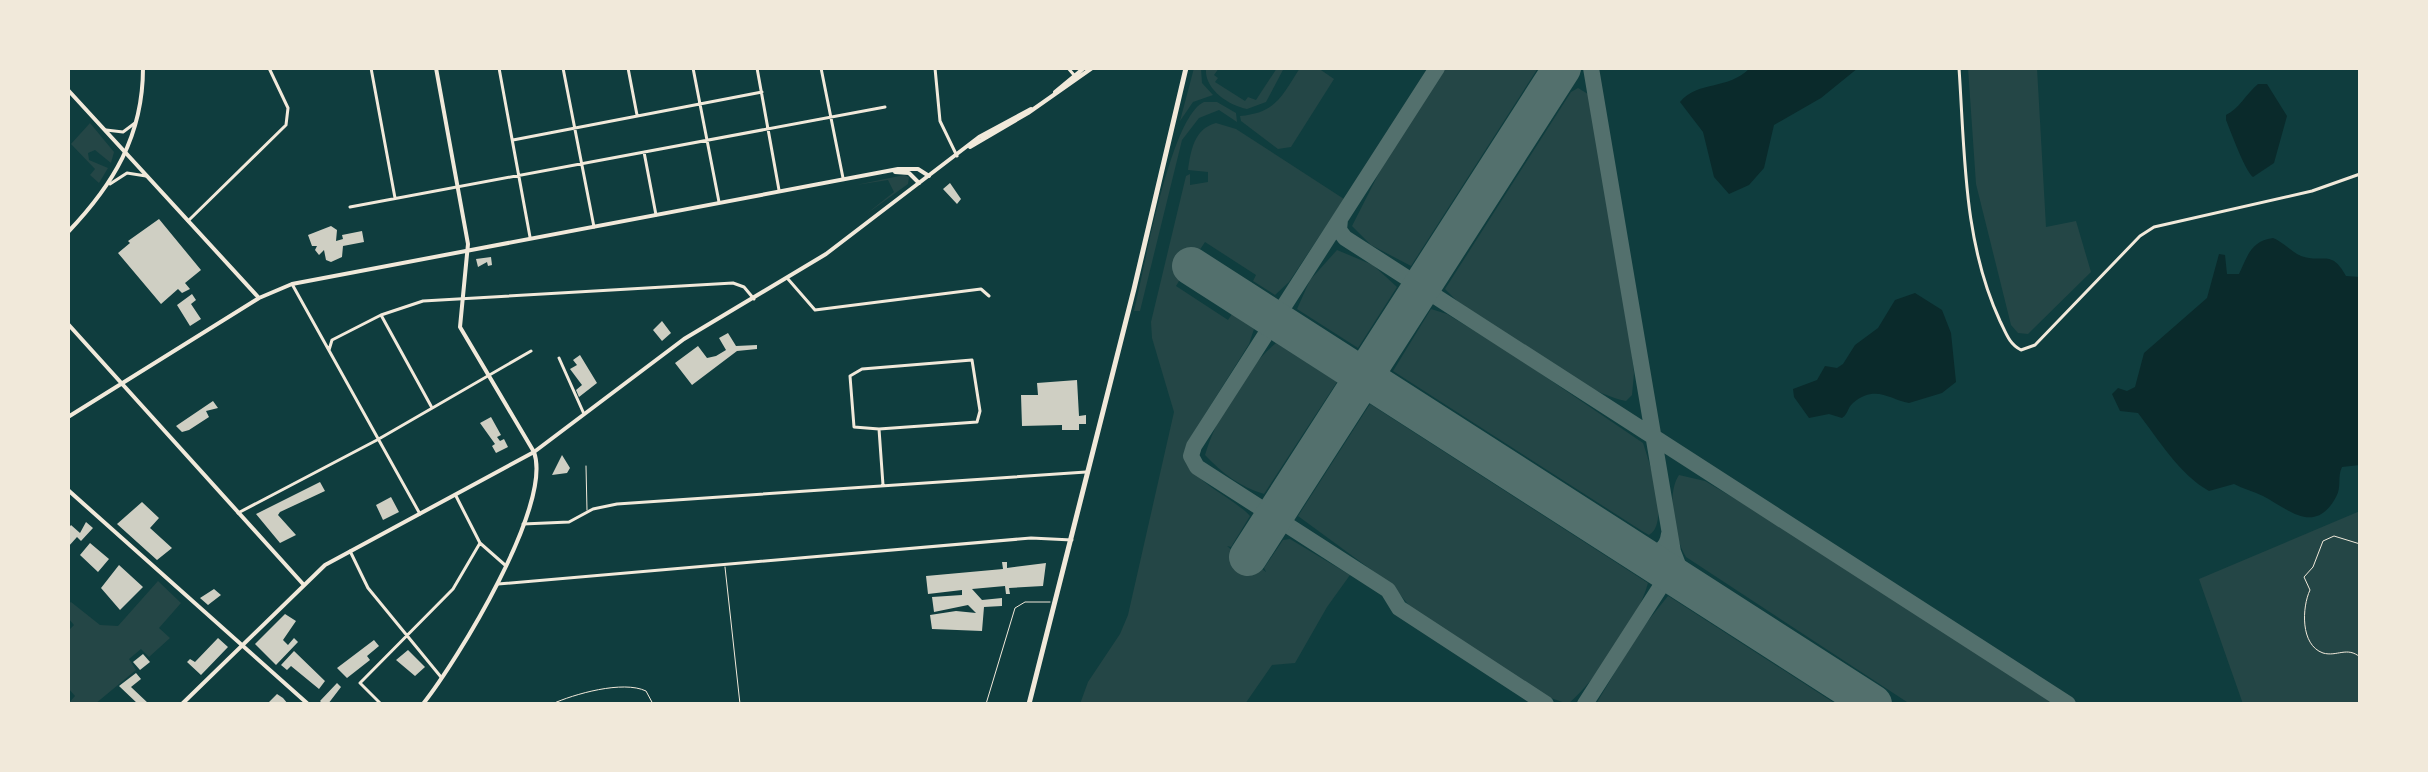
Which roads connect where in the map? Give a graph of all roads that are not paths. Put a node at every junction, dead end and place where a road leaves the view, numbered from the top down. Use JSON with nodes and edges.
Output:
{"nodes":[{"id":1,"x":143,"y":68,"type":"edge"},
{"id":2,"x":269,"y":68,"type":"edge"},
{"id":3,"x":371,"y":68,"type":"edge"},
{"id":4,"x":436,"y":68,"type":"edge"},
{"id":5,"x":499,"y":68,"type":"edge"},
{"id":6,"x":563,"y":68,"type":"edge"},
{"id":7,"x":628,"y":68,"type":"edge"},
{"id":8,"x":693,"y":68,"type":"edge"},
{"id":9,"x":757,"y":68,"type":"edge"},
{"id":10,"x":821,"y":68,"type":"edge"},
{"id":11,"x":935,"y":68,"type":"edge"},
{"id":12,"x":1068,"y":68,"type":"edge"},
{"id":13,"x":1084,"y":68,"type":"edge"},
{"id":14,"x":1092,"y":68,"type":"edge"},
{"id":15,"x":1188,"y":68,"type":"edge"},
{"id":16,"x":1959,"y":68,"type":"edge"},
{"id":17,"x":1074,"y":75,"type":"junction"},
{"id":18,"x":68,"y":90,"type":"edge"},
{"id":19,"x":762,"y":92,"type":"junction"},
{"id":20,"x":1054,"y":94,"type":"junction"},
{"id":21,"x":700,"y":105,"type":"junction"},
{"id":22,"x":885,"y":107,"type":"dead end"},
{"id":23,"x":637,"y":116,"type":"junction"},
{"id":24,"x":831,"y":118,"type":"junction"},
{"id":25,"x":137,"y":121,"type":"junction"},
{"id":26,"x":574,"y":128,"type":"junction"},
{"id":27,"x":103,"y":129,"type":"junction"},
{"id":28,"x":769,"y":129,"type":"junction"},
{"id":29,"x":513,"y":140,"type":"junction"},
{"id":30,"x":705,"y":141,"type":"junction"},
{"id":31,"x":644,"y":152,"type":"junction"},
{"id":32,"x":126,"y":154,"type":"junction"},
{"id":33,"x":959,"y":154,"type":"junction"},
{"id":34,"x":581,"y":162,"type":"junction"},
{"id":35,"x":893,"y":172,"type":"junction"},
{"id":36,"x":2360,"y":174,"type":"edge"},
{"id":37,"x":520,"y":176,"type":"junction"},
{"id":38,"x":929,"y":176,"type":"junction"},
{"id":39,"x":147,"y":177,"type":"junction"},
{"id":40,"x":844,"y":180,"type":"junction"},
{"id":41,"x":919,"y":183,"type":"junction"},
{"id":42,"x":110,"y":184,"type":"junction"},
{"id":43,"x":458,"y":187,"type":"junction"},
{"id":44,"x":779,"y":191,"type":"junction"},
{"id":45,"x":395,"y":198,"type":"junction"},
{"id":46,"x":719,"y":203,"type":"junction"},
{"id":47,"x":350,"y":207,"type":"dead end"},
{"id":48,"x":656,"y":215,"type":"junction"},
{"id":49,"x":188,"y":221,"type":"junction"},
{"id":50,"x":594,"y":227,"type":"junction"},
{"id":51,"x":68,"y":232,"type":"edge"},
{"id":52,"x":530,"y":238,"type":"junction"},
{"id":53,"x":468,"y":250,"type":"junction"},
{"id":54,"x":788,"y":279,"type":"junction"},
{"id":55,"x":292,"y":284,"type":"junction"},
{"id":56,"x":989,"y":296,"type":"dead end"},
{"id":57,"x":259,"y":298,"type":"junction"},
{"id":58,"x":460,"y":299,"type":"junction"},
{"id":59,"x":754,"y":299,"type":"junction"},
{"id":60,"x":381,"y":315,"type":"junction"},
{"id":61,"x":68,"y":324,"type":"edge"},
{"id":62,"x":329,"y":350,"type":"junction"},
{"id":63,"x":531,"y":351,"type":"dead end"},
{"id":64,"x":559,"y":358,"type":"dead end"},
{"id":65,"x":488,"y":378,"type":"junction"},
{"id":66,"x":122,"y":384,"type":"junction"},
{"id":67,"x":431,"y":407,"type":"junction"},
{"id":68,"x":584,"y":414,"type":"junction"},
{"id":69,"x":68,"y":417,"type":"edge"},
{"id":70,"x":879,"y":429,"type":"junction"},
{"id":71,"x":377,"y":440,"type":"junction"},
{"id":72,"x":534,"y":452,"type":"junction"},
{"id":73,"x":586,"y":466,"type":"dead end"},
{"id":74,"x":1089,"y":472,"type":"junction"},
{"id":75,"x":883,"y":485,"type":"junction"},
{"id":76,"x":68,"y":490,"type":"edge"},
{"id":77,"x":456,"y":496,"type":"junction"},
{"id":78,"x":587,"y":512,"type":"junction"},
{"id":79,"x":238,"y":513,"type":"junction"},
{"id":80,"x":420,"y":514,"type":"junction"},
{"id":81,"x":523,"y":524,"type":"junction"},
{"id":82,"x":1072,"y":540,"type":"junction"},
{"id":83,"x":480,"y":543,"type":"junction"},
{"id":84,"x":350,"y":551,"type":"junction"},
{"id":85,"x":505,"y":565,"type":"junction"},
{"id":86,"x":725,"y":565,"type":"junction"},
{"id":87,"x":303,"y":584,"type":"junction"},
{"id":88,"x":496,"y":584,"type":"junction"},
{"id":89,"x":1056,"y":603,"type":"junction"},
{"id":90,"x":407,"y":635,"type":"junction"},
{"id":91,"x":241,"y":646,"type":"junction"},
{"id":92,"x":442,"y":679,"type":"junction"},
{"id":93,"x":182,"y":704,"type":"edge"},
{"id":94,"x":308,"y":704,"type":"edge"},
{"id":95,"x":381,"y":704,"type":"edge"},
{"id":96,"x":423,"y":704,"type":"edge"},
{"id":97,"x":552,"y":704,"type":"edge"},
{"id":98,"x":653,"y":704,"type":"edge"},
{"id":99,"x":740,"y":704,"type":"edge"},
{"id":100,"x":986,"y":704,"type":"edge"},
{"id":101,"x":1029,"y":704,"type":"edge"}],
"edges":[{"from":1,"to":25,"type":"street"},
{"from":2,"to":49,"type":"street"},
{"from":3,"to":45,"type":"street"},
{"from":4,"to":43,"type":"street"},
{"from":5,"to":29,"type":"street"},
{"from":6,"to":26,"type":"street"},
{"from":7,"to":23,"type":"street"},
{"from":8,"to":21,"type":"street"},
{"from":9,"to":19,"type":"street"},
{"from":10,"to":24,"type":"street"},
{"from":11,"to":33,"type":"street"},
{"from":12,"to":17,"type":"street"},
{"from":13,"to":17,"type":"street"},
{"from":14,"to":20,"type":"street"},
{"from":15,"to":74,"type":"main road"},
{"from":16,"to":36,"type":"street"},
{"from":17,"to":20,"type":"street"},
{"from":18,"to":27,"type":"street"},
{"from":19,"to":21,"type":"street"},
{"from":19,"to":28,"type":"street"},
{"from":20,"to":33,"type":"street"},
{"from":21,"to":23,"type":"street"},
{"from":21,"to":30,"type":"street"},
{"from":22,"to":24,"type":"street"},
{"from":23,"to":26,"type":"street"},
{"from":24,"to":28,"type":"street"},
{"from":24,"to":40,"type":"street"},
{"from":25,"to":27,"type":"street"},
{"from":25,"to":32,"type":"street"},
{"from":26,"to":29,"type":"street"},
{"from":26,"to":34,"type":"street"},
{"from":27,"to":32,"type":"street"},
{"from":28,"to":30,"type":"street"},
{"from":28,"to":44,"type":"street"},
{"from":29,"to":37,"type":"street"},
{"from":30,"to":31,"type":"street"},
{"from":30,"to":46,"type":"street"},
{"from":31,"to":34,"type":"street"},
{"from":31,"to":48,"type":"street"},
{"from":32,"to":39,"type":"street"},
{"from":32,"to":42,"type":"street"},
{"from":33,"to":38,"type":"street"},
{"from":34,"to":37,"type":"street"},
{"from":34,"to":50,"type":"street"},
{"from":35,"to":38,"type":"street"},
{"from":35,"to":40,"type":"street"},
{"from":35,"to":41,"type":"street"},
{"from":37,"to":43,"type":"street"},
{"from":37,"to":52,"type":"street"},
{"from":38,"to":41,"type":"street"},
{"from":39,"to":42,"type":"street"},
{"from":39,"to":49,"type":"street"},
{"from":40,"to":44,"type":"street"},
{"from":41,"to":54,"type":"street"},
{"from":42,"to":51,"type":"street"},
{"from":43,"to":45,"type":"street"},
{"from":43,"to":53,"type":"street"},
{"from":44,"to":46,"type":"street"},
{"from":45,"to":47,"type":"street"},
{"from":46,"to":48,"type":"street"},
{"from":48,"to":50,"type":"street"},
{"from":49,"to":57,"type":"street"},
{"from":50,"to":52,"type":"street"},
{"from":52,"to":53,"type":"street"},
{"from":53,"to":55,"type":"street"},
{"from":53,"to":58,"type":"street"},
{"from":54,"to":56,"type":"street"},
{"from":54,"to":59,"type":"street"},
{"from":55,"to":57,"type":"street"},
{"from":55,"to":62,"type":"street"},
{"from":57,"to":66,"type":"street"},
{"from":58,"to":59,"type":"street"},
{"from":58,"to":60,"type":"street"},
{"from":58,"to":65,"type":"street"},
{"from":59,"to":68,"type":"street"},
{"from":60,"to":62,"type":"street"},
{"from":60,"to":67,"type":"street"},
{"from":61,"to":66,"type":"street"},
{"from":62,"to":71,"type":"street"},
{"from":63,"to":65,"type":"street"},
{"from":64,"to":68,"type":"street"},
{"from":65,"to":67,"type":"street"},
{"from":65,"to":72,"type":"street"},
{"from":66,"to":69,"type":"street"},
{"from":66,"to":79,"type":"street"},
{"from":67,"to":71,"type":"street"},
{"from":68,"to":72,"type":"street"},
{"from":70,"to":70,"type":"street"},
{"from":70,"to":75,"type":"street"},
{"from":71,"to":79,"type":"street"},
{"from":71,"to":80,"type":"street"},
{"from":72,"to":77,"type":"street"},
{"from":72,"to":81,"type":"street"},
{"from":73,"to":78,"type":"lane"},
{"from":74,"to":75,"type":"street"},
{"from":74,"to":82,"type":"main road"},
{"from":75,"to":78,"type":"street"},
{"from":76,"to":91,"type":"street"},
{"from":77,"to":80,"type":"street"},
{"from":77,"to":83,"type":"street"},
{"from":78,"to":81,"type":"street"},
{"from":79,"to":87,"type":"street"},
{"from":80,"to":84,"type":"street"},
{"from":81,"to":85,"type":"street"},
{"from":82,"to":86,"type":"street"},
{"from":82,"to":89,"type":"main road"},
{"from":83,"to":85,"type":"street"},
{"from":83,"to":90,"type":"street"},
{"from":84,"to":87,"type":"street"},
{"from":84,"to":90,"type":"street"},
{"from":85,"to":88,"type":"street"},
{"from":86,"to":88,"type":"street"},
{"from":86,"to":99,"type":"lane"},
{"from":87,"to":91,"type":"street"},
{"from":88,"to":92,"type":"street"},
{"from":89,"to":100,"type":"lane"},
{"from":89,"to":101,"type":"main road"},
{"from":90,"to":92,"type":"street"},
{"from":90,"to":95,"type":"street"},
{"from":91,"to":93,"type":"street"},
{"from":91,"to":94,"type":"street"},
{"from":92,"to":96,"type":"street"},
{"from":97,"to":98,"type":"lane"}]}
